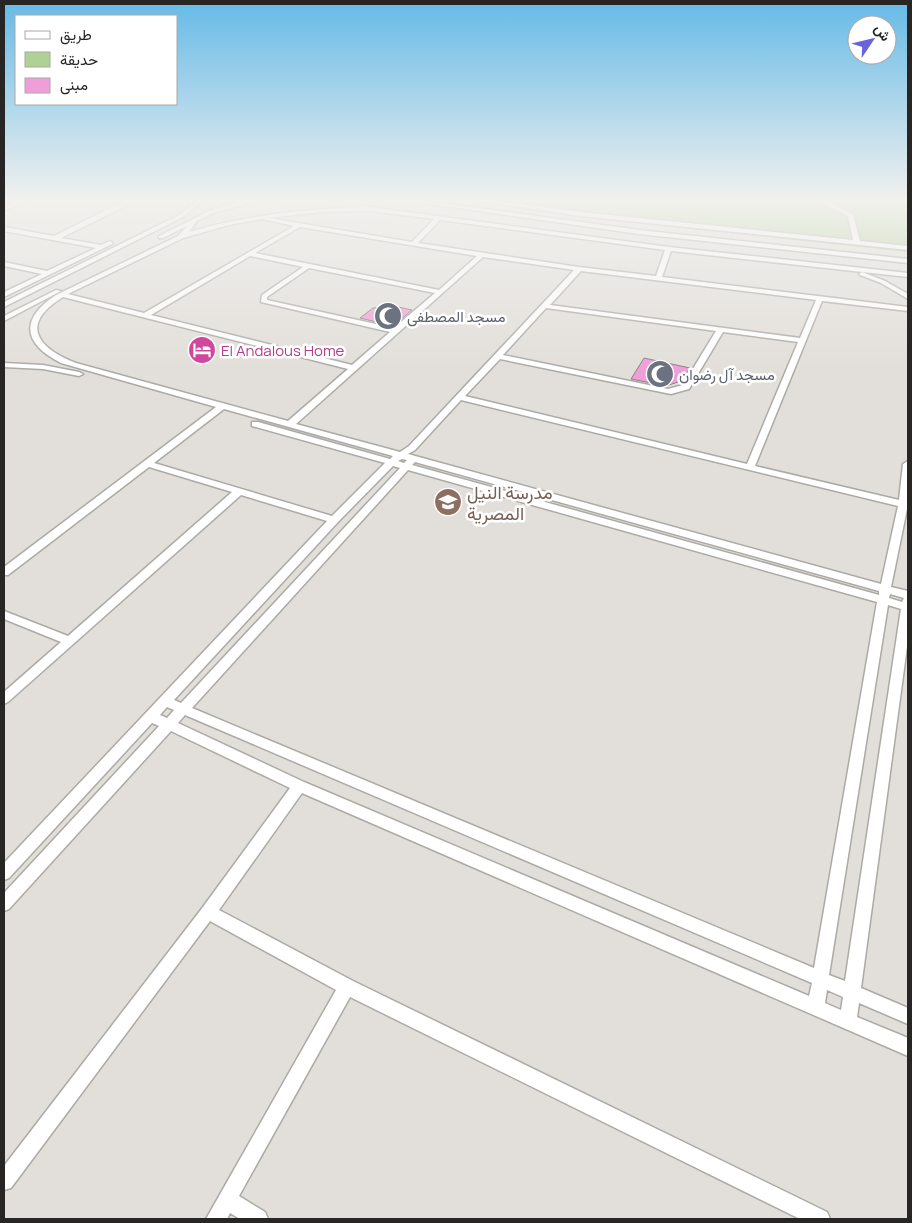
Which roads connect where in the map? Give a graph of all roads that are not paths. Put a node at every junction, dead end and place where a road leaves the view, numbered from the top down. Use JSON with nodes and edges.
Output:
{"nodes":[{"id":1,"x":83,"y":256,"type":"edge"},
{"id":2,"x":101,"y":256,"type":"edge"},
{"id":3,"x":124,"y":256,"type":"edge"},
{"id":4,"x":141,"y":256,"type":"edge"},
{"id":5,"x":245,"y":256,"type":"edge"},
{"id":6,"x":258,"y":256,"type":"edge"},
{"id":7,"x":481,"y":256,"type":"edge"},
{"id":8,"x":489,"y":256,"type":"edge"},
{"id":9,"x":666,"y":256,"type":"edge"},
{"id":10,"x":734,"y":256,"type":"edge"},
{"id":11,"x":786,"y":256,"type":"edge"},
{"id":12,"x":863,"y":256,"type":"edge"},
{"id":13,"x":908,"y":261,"type":"edge"},
{"id":14,"x":4,"y":264,"type":"edge"},
{"id":15,"x":308,"y":266,"type":"junction"},
{"id":16,"x":4,"y":268,"type":"edge"},
{"id":17,"x":844,"y":268,"type":"junction"},
{"id":18,"x":578,"y":269,"type":"junction"},
{"id":19,"x":908,"y":269,"type":"edge"},
{"id":20,"x":908,"y":274,"type":"edge"},
{"id":21,"x":44,"y":275,"type":"junction"},
{"id":22,"x":658,"y":279,"type":"junction"},
{"id":23,"x":440,"y":292,"type":"junction"},
{"id":24,"x":4,"y":295,"type":"edge"},
{"id":25,"x":62,"y":295,"type":"junction"},
{"id":26,"x":908,"y":297,"type":"edge"},
{"id":27,"x":820,"y":298,"type":"junction"},
{"id":28,"x":4,"y":305,"type":"edge"},
{"id":29,"x":544,"y":306,"type":"junction"},
{"id":30,"x":908,"y":309,"type":"edge"},
{"id":31,"x":144,"y":316,"type":"junction"},
{"id":32,"x":4,"y":319,"type":"edge"},
{"id":33,"x":720,"y":330,"type":"junction"},
{"id":34,"x":396,"y":331,"type":"junction"},
{"id":35,"x":801,"y":340,"type":"junction"},
{"id":36,"x":50,"y":356,"type":"junction"},
{"id":37,"x":498,"y":356,"type":"junction"},
{"id":38,"x":4,"y":365,"type":"edge"},
{"id":39,"x":33,"y":366,"type":"junction"},
{"id":40,"x":355,"y":368,"type":"junction"},
{"id":41,"x":462,"y":394,"type":"junction"},
{"id":42,"x":218,"y":409,"type":"junction"},
{"id":43,"x":290,"y":425,"type":"junction"},
{"id":44,"x":404,"y":458,"type":"junction"},
{"id":45,"x":146,"y":463,"type":"junction"},
{"id":46,"x":752,"y":464,"type":"junction"},
{"id":47,"x":908,"y":464,"type":"edge"},
{"id":48,"x":238,"y":492,"type":"junction"},
{"id":49,"x":904,"y":500,"type":"junction"},
{"id":50,"x":334,"y":520,"type":"junction"},
{"id":51,"x":4,"y":572,"type":"edge"},
{"id":52,"x":884,"y":594,"type":"junction"},
{"id":53,"x":908,"y":601,"type":"edge"},
{"id":54,"x":4,"y":615,"type":"edge"},
{"id":55,"x":69,"y":641,"type":"junction"},
{"id":56,"x":4,"y":699,"type":"edge"},
{"id":57,"x":164,"y":701,"type":"junction"},
{"id":58,"x":182,"y":708,"type":"junction"},
{"id":59,"x":150,"y":716,"type":"junction"},
{"id":60,"x":168,"y":724,"type":"junction"},
{"id":61,"x":299,"y":786,"type":"junction"},
{"id":62,"x":4,"y":873,"type":"edge"},
{"id":63,"x":4,"y":904,"type":"edge"},
{"id":64,"x":208,"y":912,"type":"junction"},
{"id":65,"x":820,"y":979,"type":"junction"},
{"id":66,"x":347,"y":987,"type":"junction"},
{"id":67,"x":852,"y":992,"type":"junction"},
{"id":68,"x":816,"y":1007,"type":"junction"},
{"id":69,"x":908,"y":1016,"type":"edge"},
{"id":70,"x":848,"y":1021,"type":"junction"},
{"id":71,"x":908,"y":1047,"type":"edge"},
{"id":72,"x":4,"y":1181,"type":"edge"},
{"id":73,"x":227,"y":1200,"type":"junction"},
{"id":74,"x":216,"y":1219,"type":"edge"},
{"id":75,"x":258,"y":1219,"type":"edge"},
{"id":76,"x":820,"y":1219,"type":"edge"}],
"edges":[{"from":1,"to":21,"type":"street"},
{"from":2,"to":28,"type":"street"},
{"from":3,"to":32,"type":"street"},
{"from":4,"to":25,"type":"street"},
{"from":5,"to":31,"type":"street"},
{"from":6,"to":15,"type":"street"},
{"from":7,"to":23,"type":"street"},
{"from":8,"to":18,"type":"street"},
{"from":9,"to":22,"type":"street"},
{"from":10,"to":17,"type":"street"},
{"from":11,"to":19,"type":"street"},
{"from":12,"to":13,"type":"street"},
{"from":14,"to":21,"type":"street"},
{"from":15,"to":23,"type":"street"},
{"from":15,"to":34,"type":"street"},
{"from":16,"to":21,"type":"street"},
{"from":17,"to":20,"type":"street"},
{"from":17,"to":26,"type":"street"},
{"from":18,"to":22,"type":"street"},
{"from":18,"to":29,"type":"street"},
{"from":21,"to":24,"type":"street"},
{"from":22,"to":27,"type":"street"},
{"from":23,"to":34,"type":"street"},
{"from":25,"to":31,"type":"street"},
{"from":25,"to":36,"type":"street"},
{"from":27,"to":30,"type":"street"},
{"from":27,"to":35,"type":"street"},
{"from":29,"to":33,"type":"street"},
{"from":29,"to":37,"type":"street"},
{"from":31,"to":40,"type":"street"},
{"from":33,"to":35,"type":"street"},
{"from":33,"to":37,"type":"street"},
{"from":34,"to":40,"type":"street"},
{"from":35,"to":46,"type":"street"},
{"from":36,"to":39,"type":"street"},
{"from":36,"to":42,"type":"street"},
{"from":37,"to":41,"type":"street"},
{"from":38,"to":39,"type":"street"},
{"from":39,"to":42,"type":"street"},
{"from":40,"to":43,"type":"street"},
{"from":41,"to":44,"type":"street"},
{"from":41,"to":46,"type":"street"},
{"from":42,"to":43,"type":"street"},
{"from":42,"to":44,"type":"street"},
{"from":42,"to":45,"type":"street"},
{"from":43,"to":44,"type":"street"},
{"from":44,"to":50,"type":"street"},
{"from":44,"to":52,"type":"street"},
{"from":44,"to":58,"type":"street"},
{"from":45,"to":48,"type":"street"},
{"from":45,"to":51,"type":"street"},
{"from":46,"to":49,"type":"street"},
{"from":47,"to":49,"type":"street"},
{"from":48,"to":50,"type":"street"},
{"from":48,"to":55,"type":"street"},
{"from":49,"to":52,"type":"street"},
{"from":50,"to":57,"type":"street"},
{"from":52,"to":53,"type":"street"},
{"from":52,"to":65,"type":"street"},
{"from":53,"to":67,"type":"street"},
{"from":54,"to":55,"type":"street"},
{"from":55,"to":56,"type":"street"},
{"from":57,"to":58,"type":"street"},
{"from":57,"to":59,"type":"street"},
{"from":58,"to":60,"type":"street"},
{"from":58,"to":65,"type":"street"},
{"from":59,"to":60,"type":"street"},
{"from":59,"to":62,"type":"street"},
{"from":60,"to":61,"type":"street"},
{"from":60,"to":63,"type":"street"},
{"from":61,"to":64,"type":"street"},
{"from":61,"to":68,"type":"street"},
{"from":64,"to":66,"type":"street"},
{"from":64,"to":72,"type":"street"},
{"from":65,"to":67,"type":"street"},
{"from":65,"to":68,"type":"street"},
{"from":66,"to":73,"type":"street"},
{"from":66,"to":76,"type":"street"},
{"from":67,"to":69,"type":"street"},
{"from":67,"to":70,"type":"street"},
{"from":68,"to":70,"type":"street"},
{"from":70,"to":71,"type":"street"},
{"from":73,"to":74,"type":"street"},
{"from":73,"to":75,"type":"street"}]}
